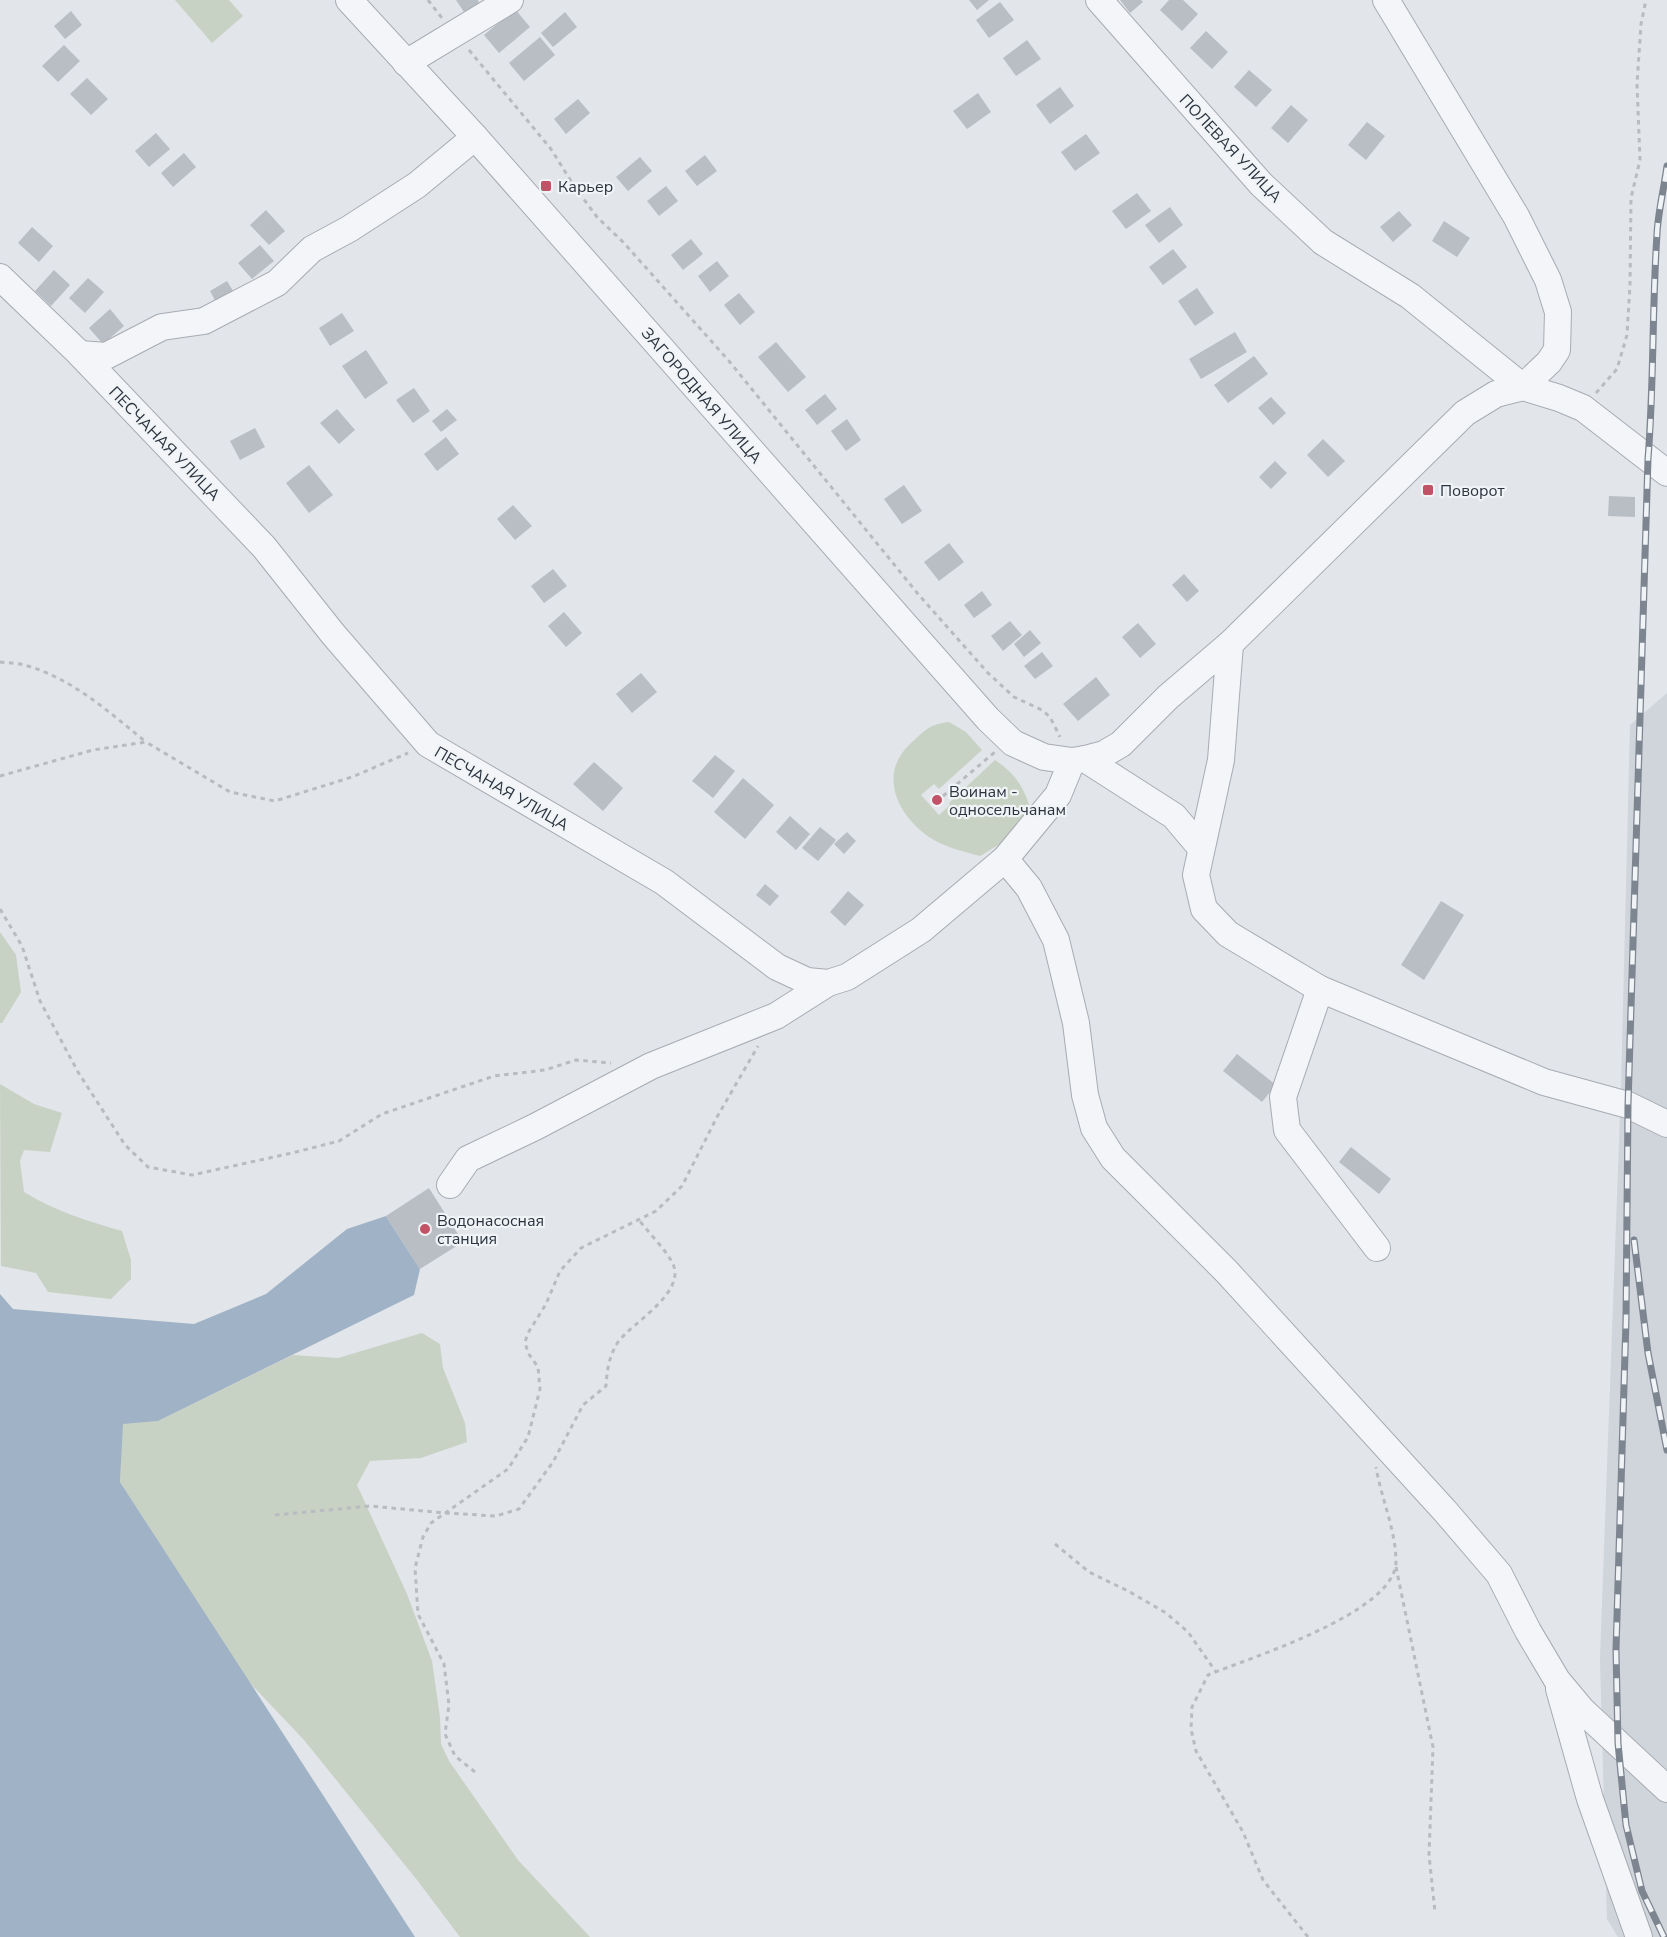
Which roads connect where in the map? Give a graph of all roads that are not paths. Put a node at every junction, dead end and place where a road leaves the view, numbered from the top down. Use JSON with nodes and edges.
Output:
{"nodes":[{"id":1,"x":350,"y":0,"type":"edge"},
{"id":2,"x":510,"y":0,"type":"edge"},
{"id":3,"x":1099,"y":0,"type":"edge"},
{"id":4,"x":1386,"y":0,"type":"edge"},
{"id":5,"x":406,"y":63,"type":"junction"},
{"id":6,"x":475,"y":136,"type":"junction"},
{"id":7,"x":0,"y":277,"type":"edge"},
{"id":8,"x":80,"y":354,"type":"junction"},
{"id":9,"x":1523,"y":387,"type":"junction"},
{"id":10,"x":1667,"y":473,"type":"edge"},
{"id":11,"x":1230,"y":644,"type":"junction"},
{"id":12,"x":1078,"y":760,"type":"junction"},
{"id":13,"x":1201,"y":848,"type":"junction"},
{"id":14,"x":1005,"y":859,"type":"junction"},
{"id":15,"x":828,"y":982,"type":"junction"},
{"id":16,"x":1320,"y":989,"type":"junction"},
{"id":17,"x":1666,"y":1122,"type":"edge"},
{"id":18,"x":450,"y":1185,"type":"dead end"},
{"id":19,"x":1377,"y":1248,"type":"dead end"},
{"id":20,"x":1557,"y":1680,"type":"junction"},
{"id":21,"x":1667,"y":1789,"type":"edge"},
{"id":22,"x":1639,"y":1937,"type":"edge"}],
"edges":[{"from":1,"to":5,"type":"street","name":"ЗАГОРОДНАЯ УЛИЦА"},
{"from":2,"to":5,"type":"street"},
{"from":3,"to":9,"type":"street","name":"ПОЛЕВАЯ УЛИЦА"},
{"from":4,"to":9,"type":"street"},
{"from":5,"to":6,"type":"street","name":"ЗАГОРОДНАЯ УЛИЦА"},
{"from":6,"to":8,"type":"street"},
{"from":6,"to":12,"type":"street","name":"ЗАГОРОДНАЯ УЛИЦА"},
{"from":7,"to":8,"type":"street","name":"ПЕСЧАНАЯ УЛИЦА"},
{"from":8,"to":15,"type":"street","name":"ПЕСЧАНАЯ УЛИЦА"},
{"from":9,"to":10,"type":"street"},
{"from":9,"to":11,"type":"street"},
{"from":11,"to":12,"type":"street"},
{"from":11,"to":13,"type":"street"},
{"from":12,"to":13,"type":"street"},
{"from":12,"to":14,"type":"street"},
{"from":13,"to":16,"type":"street"},
{"from":14,"to":15,"type":"street"},
{"from":14,"to":20,"type":"street"},
{"from":15,"to":18,"type":"street"},
{"from":16,"to":17,"type":"street"},
{"from":16,"to":19,"type":"street"},
{"from":20,"to":21,"type":"street"},
{"from":20,"to":22,"type":"street"}]}
